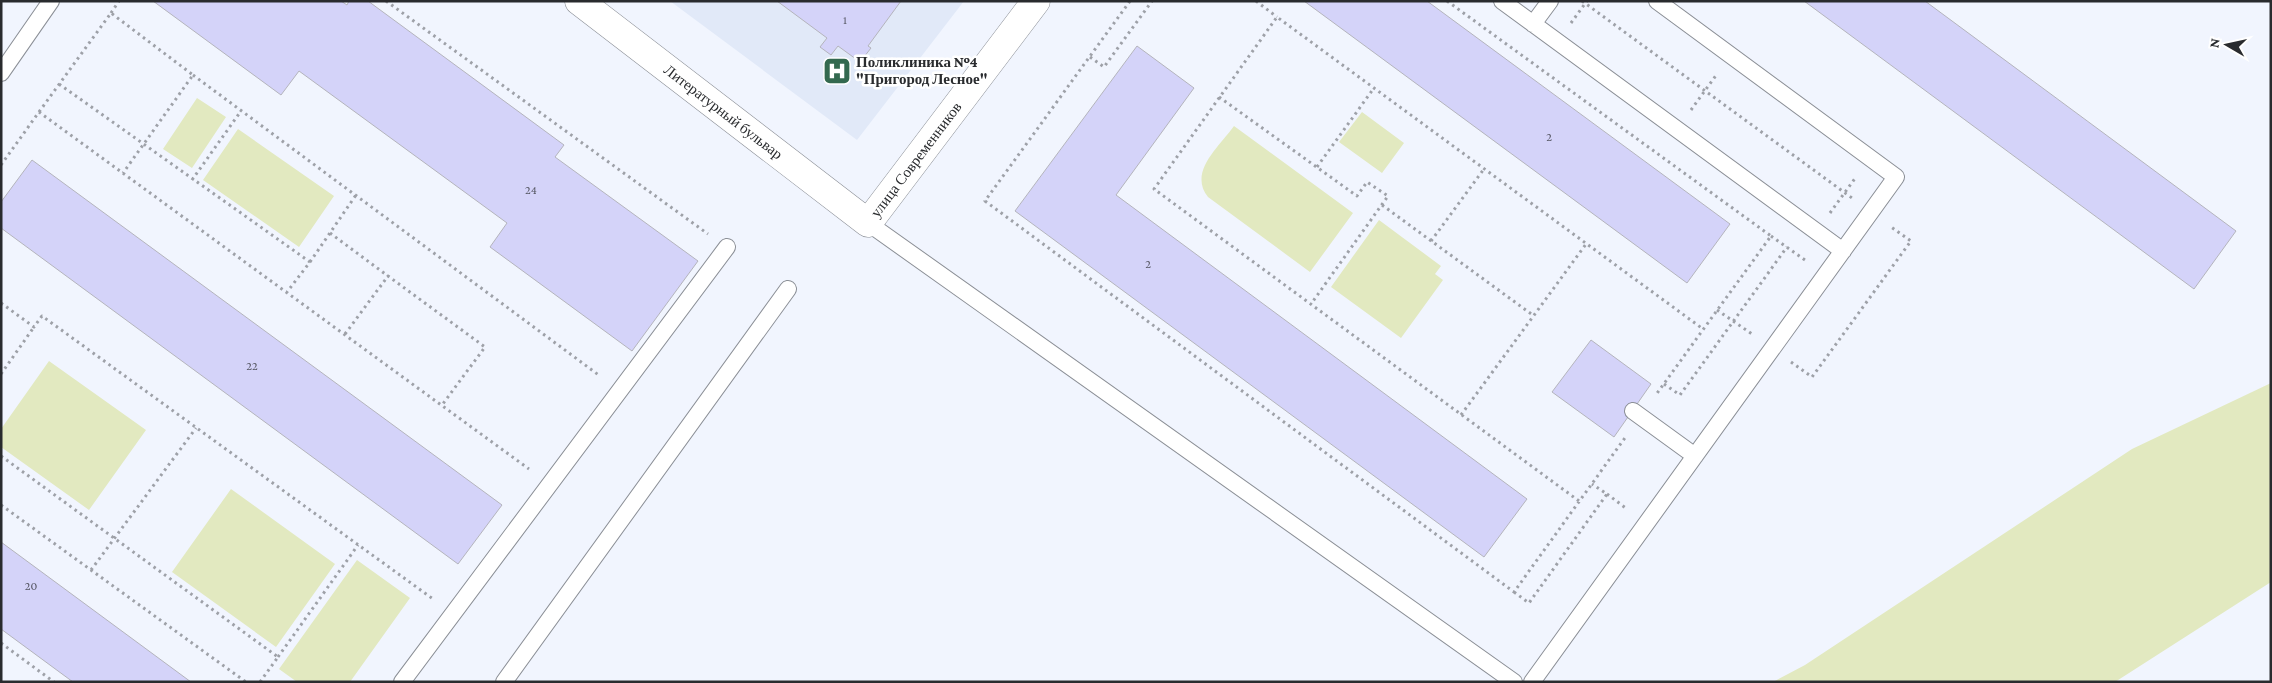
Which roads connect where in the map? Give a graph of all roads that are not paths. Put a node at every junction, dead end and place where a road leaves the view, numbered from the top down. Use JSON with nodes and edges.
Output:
{"nodes":[{"id":1,"x":51,"y":1,"type":"edge"},
{"id":2,"x":579,"y":1,"type":"edge"},
{"id":3,"x":1036,"y":1,"type":"edge"},
{"id":4,"x":1502,"y":1,"type":"edge"},
{"id":5,"x":1550,"y":1,"type":"edge"},
{"id":6,"x":1657,"y":1,"type":"edge"},
{"id":7,"x":1533,"y":24,"type":"junction"},
{"id":8,"x":1,"y":73,"type":"edge"},
{"id":9,"x":868,"y":223,"type":"junction"},
{"id":10,"x":727,"y":247,"type":"dead end"},
{"id":11,"x":1843,"y":251,"type":"junction"},
{"id":12,"x":788,"y":289,"type":"dead end"},
{"id":13,"x":1636,"y":414,"type":"road end"},
{"id":14,"x":1695,"y":456,"type":"junction"},
{"id":15,"x":402,"y":682,"type":"edge"},
{"id":16,"x":504,"y":682,"type":"edge"},
{"id":17,"x":1514,"y":682,"type":"edge"},
{"id":18,"x":1532,"y":682,"type":"edge"}],
"edges":[{"from":1,"to":8,"type":"lane"},
{"from":2,"to":9,"type":"street","name":"Литературный бульвар"},
{"from":3,"to":9,"type":"street","name":"улица Современников"},
{"from":4,"to":7,"type":"lane"},
{"from":5,"to":7,"type":"lane"},
{"from":6,"to":11,"type":"lane"},
{"from":7,"to":11,"type":"lane"},
{"from":9,"to":17,"type":"lane"},
{"from":10,"to":15,"type":"lane"},
{"from":11,"to":14,"type":"lane"},
{"from":12,"to":16,"type":"lane"},
{"from":13,"to":14,"type":"lane"},
{"from":14,"to":18,"type":"lane"}]}
